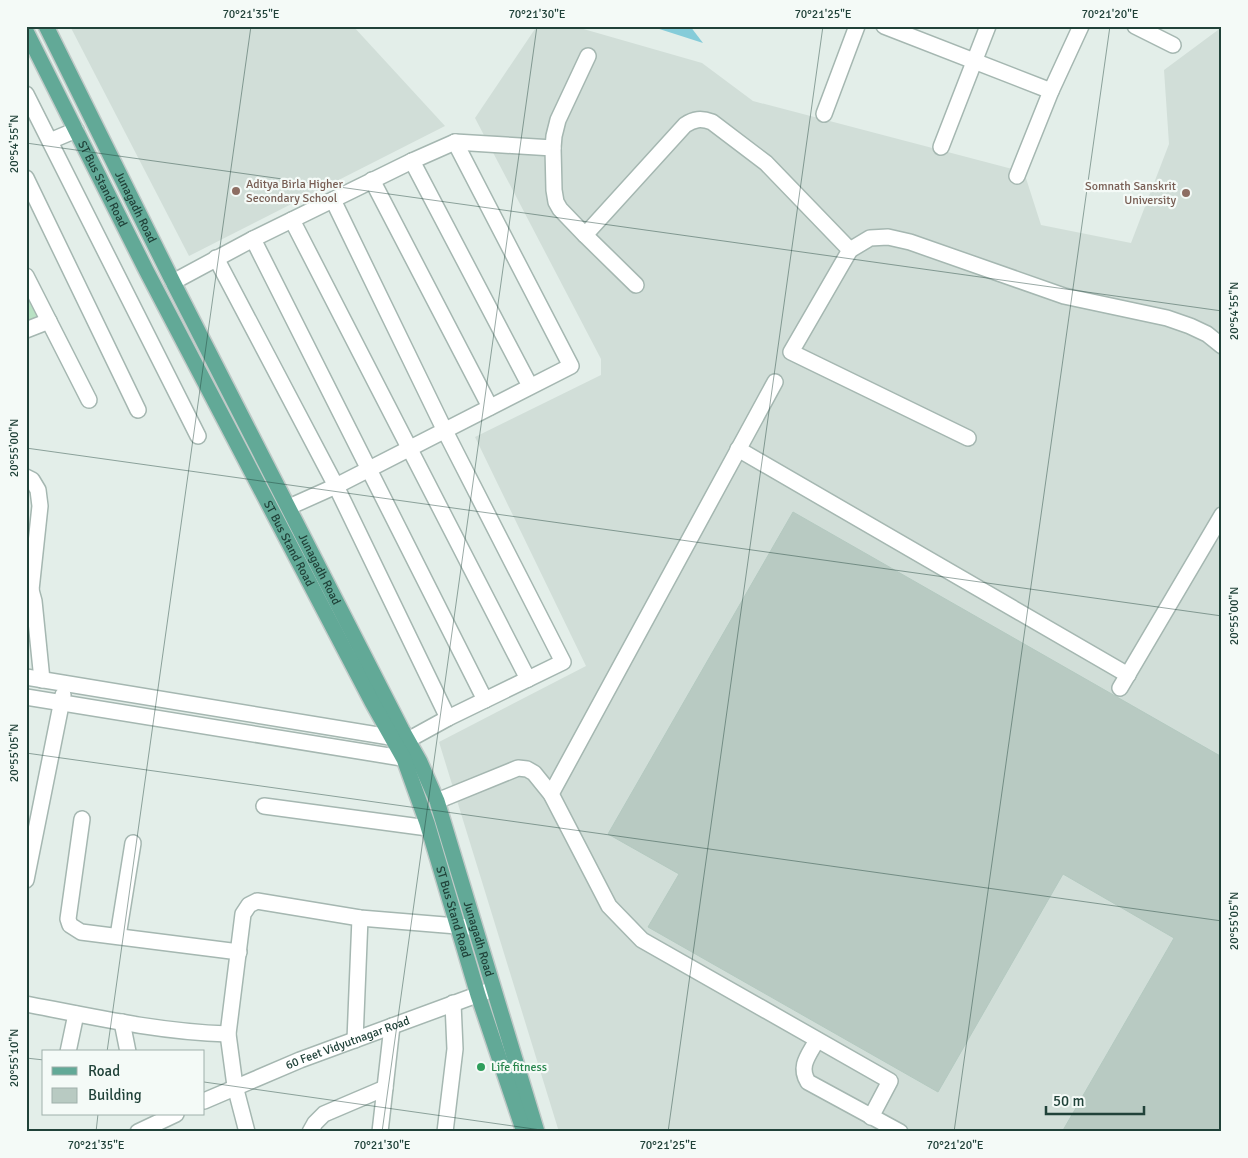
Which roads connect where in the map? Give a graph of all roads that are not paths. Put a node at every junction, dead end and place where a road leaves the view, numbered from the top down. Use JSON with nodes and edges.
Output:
{"nodes":[{"id":1,"x":46,"y":26,"type":"edge"},
{"id":2,"x":857,"y":26,"type":"edge"},
{"id":3,"x":884,"y":26,"type":"edge"},
{"id":4,"x":988,"y":26,"type":"edge"},
{"id":5,"x":1081,"y":26,"type":"edge"},
{"id":6,"x":1135,"y":26,"type":"edge"},
{"id":7,"x":26,"y":31,"type":"edge"},
{"id":8,"x":1172,"y":45,"type":"dead end"},
{"id":9,"x":588,"y":56,"type":"dead end"},
{"id":10,"x":974,"y":61,"type":"junction"},
{"id":11,"x":1052,"y":91,"type":"junction"},
{"id":12,"x":26,"y":94,"type":"edge"},
{"id":13,"x":824,"y":114,"type":"dead end"},
{"id":14,"x":76,"y":130,"type":"junction"},
{"id":15,"x":50,"y":141,"type":"junction"},
{"id":16,"x":455,"y":142,"type":"junction"},
{"id":17,"x":941,"y":147,"type":"dead end"},
{"id":18,"x":553,"y":148,"type":"junction"},
{"id":19,"x":412,"y":161,"type":"junction"},
{"id":20,"x":1017,"y":176,"type":"dead end"},
{"id":21,"x":26,"y":178,"type":"edge"},
{"id":22,"x":372,"y":180,"type":"junction"},
{"id":23,"x":333,"y":200,"type":"junction"},
{"id":24,"x":292,"y":220,"type":"junction"},
{"id":25,"x":584,"y":235,"type":"junction"},
{"id":26,"x":253,"y":239,"type":"junction"},
{"id":27,"x":850,"y":250,"type":"junction"},
{"id":28,"x":216,"y":258,"type":"junction"},
{"id":29,"x":26,"y":276,"type":"edge"},
{"id":30,"x":173,"y":282,"type":"junction"},
{"id":31,"x":636,"y":285,"type":"dead end"},
{"id":32,"x":49,"y":321,"type":"junction"},
{"id":33,"x":26,"y":330,"type":"edge"},
{"id":34,"x":1222,"y":346,"type":"edge"},
{"id":35,"x":775,"y":382,"type":"dead end"},
{"id":36,"x":530,"y":386,"type":"junction"},
{"id":37,"x":89,"y":400,"type":"dead end"},
{"id":38,"x":490,"y":406,"type":"junction"},
{"id":39,"x":138,"y":410,"type":"dead end"},
{"id":40,"x":445,"y":431,"type":"junction"},
{"id":41,"x":198,"y":436,"type":"dead end"},
{"id":42,"x":968,"y":438,"type":"dead end"},
{"id":43,"x":409,"y":448,"type":"junction"},
{"id":44,"x":738,"y":449,"type":"junction"},
{"id":45,"x":368,"y":469,"type":"junction"},
{"id":46,"x":26,"y":477,"type":"edge"},
{"id":47,"x":336,"y":486,"type":"junction"},
{"id":48,"x":289,"y":507,"type":"junction"},
{"id":49,"x":1222,"y":514,"type":"edge"},
{"id":50,"x":29,"y":586,"type":"edge"},
{"id":51,"x":26,"y":677,"type":"edge"},
{"id":52,"x":42,"y":680,"type":"junction"},
{"id":53,"x":528,"y":680,"type":"junction"},
{"id":54,"x":64,"y":684,"type":"junction"},
{"id":55,"x":26,"y":697,"type":"edge"},
{"id":56,"x":484,"y":700,"type":"junction"},
{"id":57,"x":61,"y":703,"type":"junction"},
{"id":58,"x":448,"y":718,"type":"junction"},
{"id":59,"x":392,"y":736,"type":"junction"},
{"id":60,"x":408,"y":740,"type":"junction"},
{"id":61,"x":404,"y":759,"type":"junction"},
{"id":62,"x":420,"y":762,"type":"junction"},
{"id":63,"x":550,"y":794,"type":"junction"},
{"id":64,"x":437,"y":801,"type":"junction"},
{"id":65,"x":264,"y":806,"type":"dead end"},
{"id":66,"x":82,"y":819,"type":"dead end"},
{"id":67,"x":428,"y":828,"type":"junction"},
{"id":68,"x":133,"y":843,"type":"dead end"},
{"id":69,"x":26,"y":880,"type":"edge"},
{"id":70,"x":360,"y":918,"type":"junction"},
{"id":71,"x":456,"y":926,"type":"junction"},
{"id":72,"x":476,"y":927,"type":"junction"},
{"id":73,"x":118,"y":936,"type":"junction"},
{"id":74,"x":239,"y":952,"type":"junction"},
{"id":75,"x":493,"y":989,"type":"junction"},
{"id":76,"x":478,"y":995,"type":"junction"},
{"id":77,"x":453,"y":1003,"type":"junction"},
{"id":78,"x":26,"y":1004,"type":"edge"},
{"id":79,"x":76,"y":1014,"type":"junction"},
{"id":80,"x":122,"y":1022,"type":"junction"},
{"id":81,"x":392,"y":1026,"type":"junction"},
{"id":82,"x":228,"y":1034,"type":"junction"},
{"id":83,"x":355,"y":1040,"type":"junction"},
{"id":84,"x":817,"y":1040,"type":"junction"},
{"id":85,"x":68,"y":1050,"type":"edge"},
{"id":86,"x":128,"y":1050,"type":"edge"},
{"id":87,"x":235,"y":1086,"type":"junction"},
{"id":88,"x":384,"y":1088,"type":"junction"},
{"id":89,"x":205,"y":1101,"type":"edge"},
{"id":90,"x":173,"y":1116,"type":"edge"},
{"id":91,"x":872,"y":1117,"type":"junction"},
{"id":92,"x":155,"y":1128,"type":"edge"},
{"id":93,"x":138,"y":1132,"type":"edge"},
{"id":94,"x":247,"y":1132,"type":"edge"},
{"id":95,"x":310,"y":1132,"type":"edge"},
{"id":96,"x":380,"y":1132,"type":"edge"},
{"id":97,"x":445,"y":1132,"type":"edge"},
{"id":98,"x":524,"y":1132,"type":"edge"},
{"id":99,"x":537,"y":1132,"type":"edge"},
{"id":100,"x":900,"y":1132,"type":"edge"}],
"edges":[{"from":1,"to":30,"type":"main road","name":"Junagadh Road"},
{"from":2,"to":13,"type":"street"},
{"from":3,"to":10,"type":"street"},
{"from":4,"to":10,"type":"street"},
{"from":5,"to":11,"type":"street"},
{"from":6,"to":8,"type":"street"},
{"from":7,"to":14,"type":"main road","name":"ST Bus Stand Road"},
{"from":9,"to":18,"type":"street"},
{"from":10,"to":11,"type":"street"},
{"from":10,"to":17,"type":"street"},
{"from":11,"to":20,"type":"street"},
{"from":12,"to":15,"type":"street"},
{"from":14,"to":15,"type":"street"},
{"from":14,"to":59,"type":"main road","name":"ST Bus Stand Road"},
{"from":15,"to":41,"type":"street"},
{"from":16,"to":18,"type":"street"},
{"from":16,"to":19,"type":"street"},
{"from":16,"to":36,"type":"street"},
{"from":18,"to":25,"type":"street"},
{"from":19,"to":22,"type":"street"},
{"from":19,"to":36,"type":"street"},
{"from":21,"to":39,"type":"street"},
{"from":22,"to":23,"type":"street"},
{"from":22,"to":38,"type":"street"},
{"from":23,"to":24,"type":"street"},
{"from":23,"to":40,"type":"street"},
{"from":24,"to":26,"type":"street"},
{"from":24,"to":43,"type":"street"},
{"from":25,"to":27,"type":"street"},
{"from":25,"to":31,"type":"street"},
{"from":26,"to":28,"type":"street"},
{"from":26,"to":45,"type":"street"},
{"from":27,"to":34,"type":"street"},
{"from":27,"to":42,"type":"street"},
{"from":28,"to":30,"type":"street"},
{"from":28,"to":47,"type":"street"},
{"from":29,"to":32,"type":"street"},
{"from":30,"to":48,"type":"main road","name":"Junagadh Road"},
{"from":32,"to":33,"type":"street"},
{"from":32,"to":37,"type":"street"},
{"from":35,"to":44,"type":"street"},
{"from":36,"to":38,"type":"street"},
{"from":38,"to":40,"type":"street"},
{"from":40,"to":43,"type":"street"},
{"from":40,"to":53,"type":"street"},
{"from":43,"to":45,"type":"street"},
{"from":43,"to":53,"type":"street"},
{"from":44,"to":49,"type":"street"},
{"from":44,"to":63,"type":"street"},
{"from":45,"to":47,"type":"street"},
{"from":45,"to":56,"type":"street"},
{"from":46,"to":50,"type":"street"},
{"from":47,"to":48,"type":"street"},
{"from":47,"to":58,"type":"street"},
{"from":48,"to":60,"type":"main road","name":"Junagadh Road"},
{"from":50,"to":52,"type":"street"},
{"from":51,"to":52,"type":"street"},
{"from":52,"to":54,"type":"street"},
{"from":53,"to":56,"type":"street"},
{"from":54,"to":57,"type":"street"},
{"from":54,"to":59,"type":"street"},
{"from":55,"to":57,"type":"street"},
{"from":56,"to":58,"type":"street"},
{"from":57,"to":61,"type":"street"},
{"from":57,"to":69,"type":"street"},
{"from":58,"to":60,"type":"street"},
{"from":59,"to":60,"type":"street"},
{"from":59,"to":61,"type":"main road","name":"ST Bus Stand Road"},
{"from":60,"to":62,"type":"main road","name":"Junagadh Road"},
{"from":61,"to":62,"type":"street"},
{"from":61,"to":67,"type":"main road","name":"ST Bus Stand Road"},
{"from":62,"to":64,"type":"main road","name":"Junagadh Road"},
{"from":63,"to":64,"type":"street"},
{"from":63,"to":84,"type":"street"},
{"from":64,"to":72,"type":"main road","name":"Junagadh Road"},
{"from":65,"to":67,"type":"street"},
{"from":66,"to":73,"type":"street"},
{"from":67,"to":71,"type":"main road","name":"ST Bus Stand Road"},
{"from":68,"to":73,"type":"street"},
{"from":70,"to":71,"type":"street"},
{"from":70,"to":74,"type":"street"},
{"from":70,"to":83,"type":"street"},
{"from":71,"to":72,"type":"street"},
{"from":71,"to":76,"type":"main road","name":"ST Bus Stand Road"},
{"from":72,"to":75,"type":"main road","name":"Junagadh Road"},
{"from":73,"to":74,"type":"street"},
{"from":74,"to":82,"type":"street"},
{"from":75,"to":76,"type":"street","name":"60 Feet Vidyutnagar Road"},
{"from":75,"to":99,"type":"main road","name":"Junagadh Road"},
{"from":76,"to":77,"type":"street","name":"60 Feet Vidyutnagar Road"},
{"from":76,"to":98,"type":"main road","name":"ST Bus Stand Road"},
{"from":77,"to":81,"type":"street","name":"60 Feet Vidyutnagar Road"},
{"from":77,"to":97,"type":"street"},
{"from":78,"to":79,"type":"street"},
{"from":79,"to":80,"type":"street"},
{"from":79,"to":85,"type":"street"},
{"from":80,"to":82,"type":"street"},
{"from":80,"to":86,"type":"street"},
{"from":81,"to":83,"type":"street","name":"60 Feet Vidyutnagar Road"},
{"from":81,"to":88,"type":"street"},
{"from":82,"to":87,"type":"street"},
{"from":83,"to":87,"type":"street","name":"60 Feet Vidyutnagar Road"},
{"from":84,"to":91,"type":"street"},
{"from":84,"to":91,"type":"street"},
{"from":87,"to":89,"type":"street","name":"60 Feet Vidyutnagar Road"},
{"from":87,"to":94,"type":"street"},
{"from":88,"to":95,"type":"street"},
{"from":88,"to":96,"type":"street"},
{"from":90,"to":92,"type":"street"},
{"from":91,"to":100,"type":"street"},
{"from":92,"to":93,"type":"street"}]}
